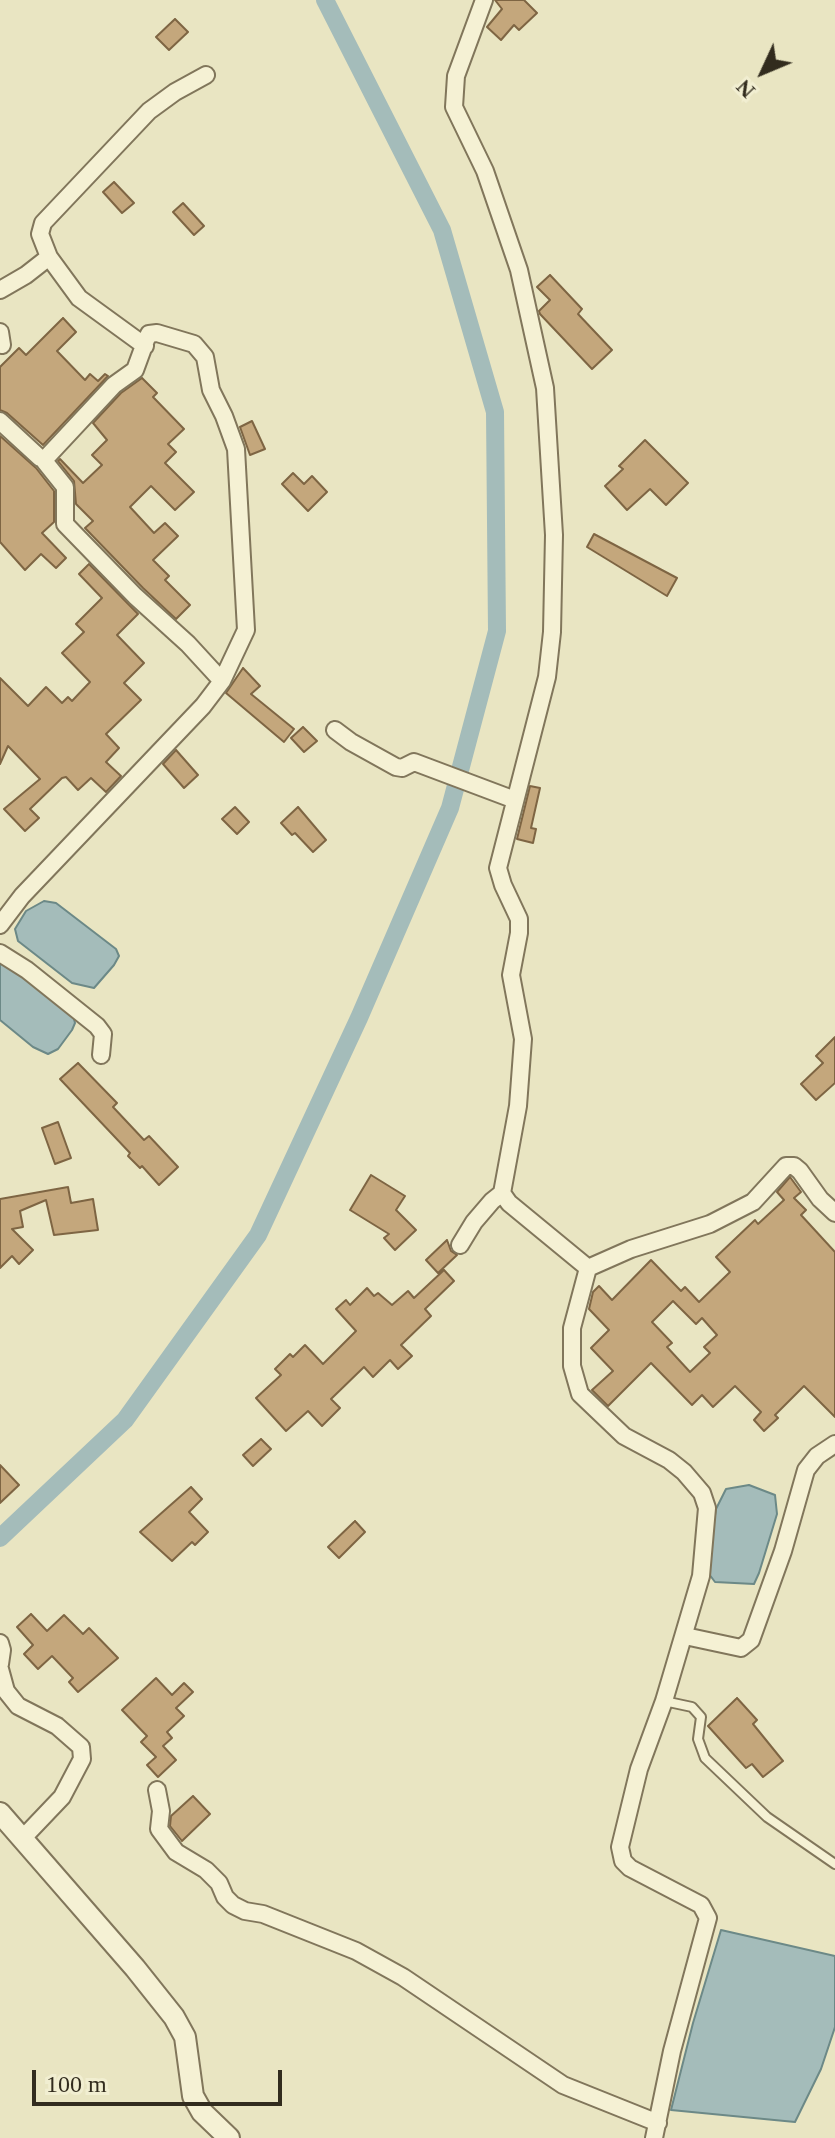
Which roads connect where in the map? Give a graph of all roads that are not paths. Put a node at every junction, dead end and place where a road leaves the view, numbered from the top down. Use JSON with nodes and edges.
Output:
{"nodes":[{"id":1,"x":484,"y":0,"type":"edge"},
{"id":2,"x":206,"y":75,"type":"dead end"},
{"id":3,"x":49,"y":257,"type":"junction"},
{"id":4,"x":0,"y":290,"type":"edge"},
{"id":5,"x":145,"y":346,"type":"junction"},
{"id":6,"x":0,"y":421,"type":"edge"},
{"id":7,"x":45,"y":459,"type":"junction"},
{"id":8,"x":222,"y":681,"type":"junction"},
{"id":9,"x":335,"y":730,"type":"dead end"},
{"id":10,"x":512,"y":798,"type":"junction"},
{"id":11,"x":0,"y":925,"type":"edge"},
{"id":12,"x":0,"y":953,"type":"edge"},
{"id":13,"x":101,"y":1055,"type":"dead end"},
{"id":14,"x":502,"y":1193,"type":"junction"},
{"id":15,"x":835,"y":1213,"type":"edge"},
{"id":16,"x":460,"y":1245,"type":"dead end"},
{"id":17,"x":588,"y":1268,"type":"junction"},
{"id":18,"x":835,"y":1444,"type":"edge"},
{"id":19,"x":685,"y":1636,"type":"junction"},
{"id":20,"x":0,"y":1643,"type":"edge"},
{"id":21,"x":0,"y":1666,"type":"edge"},
{"id":22,"x":664,"y":1701,"type":"junction"},
{"id":23,"x":157,"y":1790,"type":"dead end"},
{"id":24,"x":0,"y":1813,"type":"edge"},
{"id":25,"x":22,"y":1839,"type":"junction"},
{"id":26,"x":835,"y":1864,"type":"edge"},
{"id":27,"x":656,"y":2130,"type":"edge"},
{"id":28,"x":229,"y":2138,"type":"edge"}],
"edges":[{"from":1,"to":10,"type":"street"},
{"from":2,"to":3,"type":"street"},
{"from":3,"to":4,"type":"street"},
{"from":3,"to":5,"type":"street"},
{"from":5,"to":7,"type":"street"},
{"from":5,"to":8,"type":"street"},
{"from":6,"to":7,"type":"street"},
{"from":7,"to":8,"type":"street"},
{"from":8,"to":11,"type":"street"},
{"from":9,"to":10,"type":"street"},
{"from":10,"to":14,"type":"street"},
{"from":12,"to":13,"type":"street"},
{"from":14,"to":16,"type":"street"},
{"from":14,"to":17,"type":"street"},
{"from":15,"to":17,"type":"street"},
{"from":17,"to":19,"type":"street"},
{"from":18,"to":19,"type":"street"},
{"from":19,"to":22,"type":"street"},
{"from":20,"to":21,"type":"street"},
{"from":21,"to":25,"type":"street"},
{"from":22,"to":26,"type":"lane"},
{"from":22,"to":27,"type":"street"},
{"from":23,"to":27,"type":"street"},
{"from":24,"to":25,"type":"street"},
{"from":25,"to":28,"type":"street"}]}
